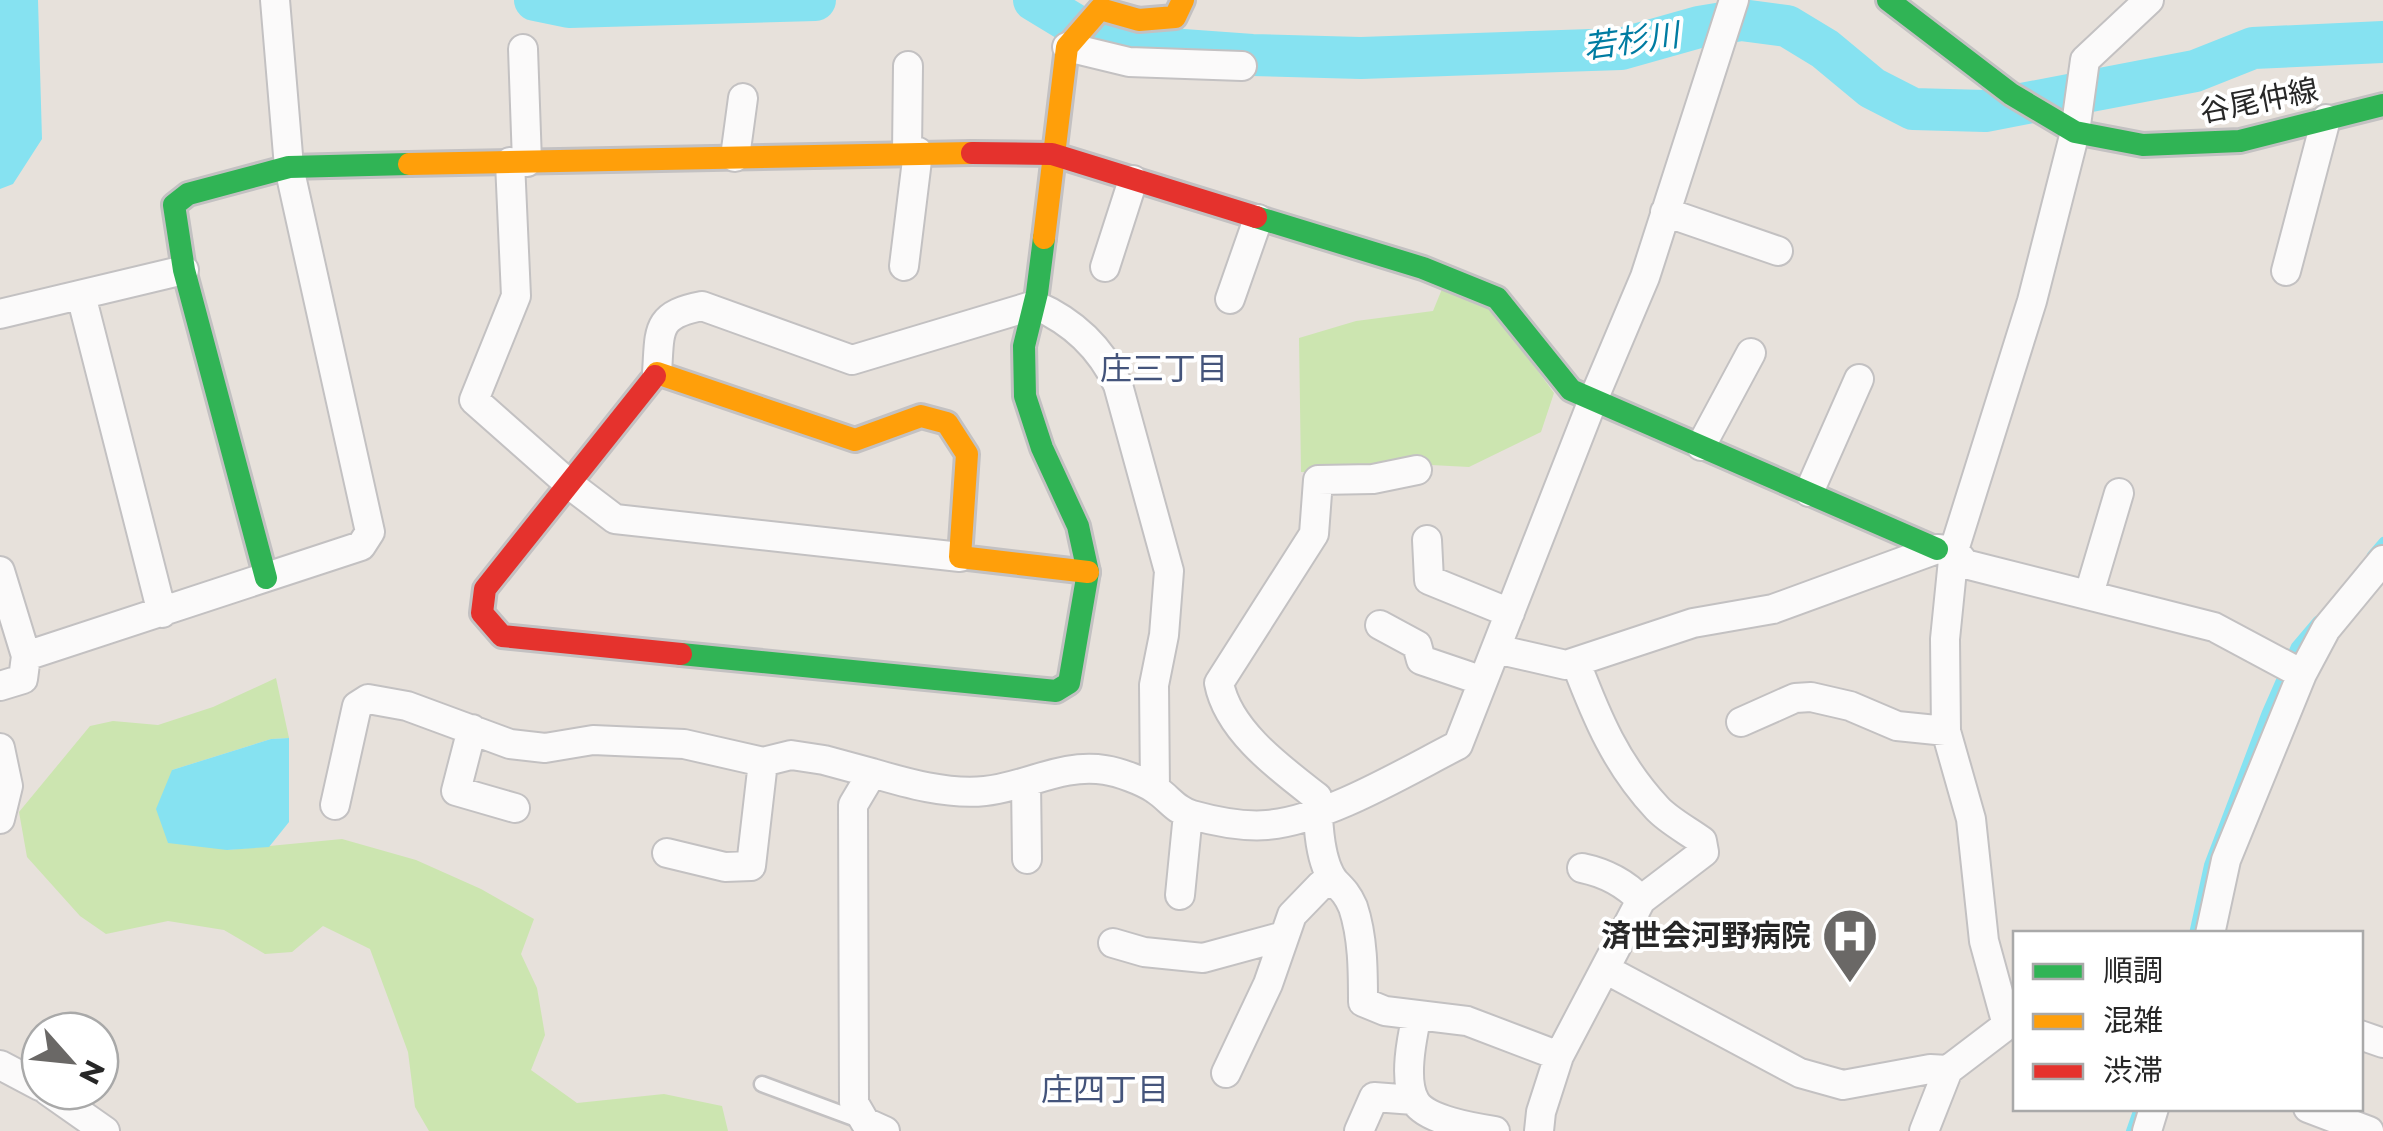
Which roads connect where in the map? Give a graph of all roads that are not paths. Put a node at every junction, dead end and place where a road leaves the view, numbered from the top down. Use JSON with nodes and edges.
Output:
{"nodes":[{"id":1,"x":276,"y":0,"type":"edge"},
{"id":2,"x":1182,"y":0,"type":"edge"},
{"id":3,"x":1888,"y":0,"type":"edge"},
{"id":4,"x":2149,"y":0,"type":"edge"},
{"id":5,"x":1733,"y":2,"type":"edge"},
{"id":6,"x":1067,"y":46,"type":"junction"},
{"id":7,"x":524,"y":49,"type":"dead end"},
{"id":8,"x":908,"y":66,"type":"dead end"},
{"id":9,"x":1242,"y":66,"type":"dead end"},
{"id":10,"x":743,"y":98,"type":"dead end"},
{"id":11,"x":2383,"y":104,"type":"edge"},
{"id":12,"x":2326,"y":120,"type":"junction"},
{"id":13,"x":2076,"y":121,"type":"junction"},
{"id":14,"x":912,"y":152,"type":"junction"},
{"id":15,"x":1052,"y":154,"type":"junction"},
{"id":16,"x":735,"y":157,"type":"junction"},
{"id":17,"x":518,"y":162,"type":"junction"},
{"id":18,"x":289,"y":168,"type":"junction"},
{"id":19,"x":1133,"y":180,"type":"junction"},
{"id":20,"x":1665,"y":212,"type":"junction"},
{"id":21,"x":1258,"y":219,"type":"junction"},
{"id":22,"x":1778,"y":250,"type":"dead end"},
{"id":23,"x":904,"y":266,"type":"dead end"},
{"id":24,"x":1104,"y":267,"type":"dead end"},
{"id":25,"x":184,"y":270,"type":"junction"},
{"id":26,"x":2286,"y":271,"type":"dead end"},
{"id":27,"x":81,"y":295,"type":"junction"},
{"id":28,"x":1230,"y":299,"type":"dead end"},
{"id":29,"x":1035,"y":305,"type":"junction"},
{"id":30,"x":0,"y":314,"type":"edge"},
{"id":31,"x":1751,"y":353,"type":"dead end"},
{"id":32,"x":658,"y":372,"type":"junction"},
{"id":33,"x":1859,"y":379,"type":"dead end"},
{"id":34,"x":1593,"y":400,"type":"junction"},
{"id":35,"x":1700,"y":446,"type":"junction"},
{"id":36,"x":1417,"y":470,"type":"dead end"},
{"id":37,"x":569,"y":484,"type":"junction"},
{"id":38,"x":1809,"y":492,"type":"junction"},
{"id":39,"x":2120,"y":493,"type":"dead end"},
{"id":40,"x":1427,"y":540,"type":"dead end"},
{"id":41,"x":1946,"y":550,"type":"junction"},
{"id":42,"x":960,"y":557,"type":"junction"},
{"id":43,"x":2383,"y":560,"type":"edge"},
{"id":44,"x":0,"y":570,"type":"edge"},
{"id":45,"x":1088,"y":572,"type":"junction"},
{"id":46,"x":266,"y":578,"type":"junction"},
{"id":47,"x":2089,"y":594,"type":"junction"},
{"id":48,"x":162,"y":613,"type":"junction"},
{"id":49,"x":1510,"y":613,"type":"junction"},
{"id":50,"x":1380,"y":625,"type":"dead end"},
{"id":51,"x":1496,"y":649,"type":"junction"},
{"id":52,"x":26,"y":656,"type":"junction"},
{"id":53,"x":1576,"y":663,"type":"junction"},
{"id":54,"x":2302,"y":674,"type":"junction"},
{"id":55,"x":1483,"y":681,"type":"junction"},
{"id":56,"x":0,"y":686,"type":"edge"},
{"id":57,"x":1741,"y":722,"type":"dead end"},
{"id":58,"x":472,"y":730,"type":"junction"},
{"id":59,"x":1946,"y":731,"type":"junction"},
{"id":60,"x":0,"y":748,"type":"edge"},
{"id":61,"x":763,"y":762,"type":"junction"},
{"id":62,"x":872,"y":773,"type":"junction"},
{"id":63,"x":1026,"y":782,"type":"junction"},
{"id":64,"x":1155,"y":790,"type":"junction"},
{"id":65,"x":335,"y":805,"type":"dead end"},
{"id":66,"x":515,"y":808,"type":"dead end"},
{"id":67,"x":1318,"y":812,"type":"junction"},
{"id":68,"x":1188,"y":814,"type":"junction"},
{"id":69,"x":0,"y":819,"type":"edge"},
{"id":70,"x":668,"y":853,"type":"dead end"},
{"id":71,"x":1027,"y":859,"type":"dead end"},
{"id":72,"x":1582,"y":868,"type":"dead end"},
{"id":73,"x":1334,"y":881,"type":"junction"},
{"id":74,"x":1180,"y":896,"type":"dead end"},
{"id":75,"x":1642,"y":900,"type":"junction"},
{"id":76,"x":2211,"y":931,"type":"edge"},
{"id":77,"x":1284,"y":936,"type":"junction"},
{"id":78,"x":1113,"y":943,"type":"dead end"},
{"id":79,"x":1607,"y":970,"type":"junction"},
{"id":80,"x":1417,"y":1014,"type":"junction"},
{"id":81,"x":2011,"y":1024,"type":"edge"},
{"id":82,"x":1559,"y":1056,"type":"junction"},
{"id":83,"x":1948,"y":1070,"type":"junction"},
{"id":84,"x":1226,"y":1073,"type":"dead end"},
{"id":85,"x":762,"y":1084,"type":"dead end"},
{"id":86,"x":1414,"y":1100,"type":"junction"},
{"id":87,"x":76,"y":1111,"type":"edge"},
{"id":88,"x":2316,"y":1111,"type":"edge"},
{"id":89,"x":875,"y":1127,"type":"edge"},
{"id":90,"x":1478,"y":1130,"type":"edge"},
{"id":91,"x":104,"y":1131,"type":"edge"},
{"id":92,"x":1359,"y":1131,"type":"edge"},
{"id":93,"x":1539,"y":1131,"type":"edge"},
{"id":94,"x":1548,"y":1131,"type":"edge"},
{"id":95,"x":1559,"y":1131,"type":"edge"},
{"id":96,"x":1924,"y":1131,"type":"edge"},
{"id":97,"x":2370,"y":1131,"type":"edge"}],
"edges":[{"from":1,"to":18,"type":"street"},
{"from":2,"to":6,"type":"street"},
{"from":3,"to":13,"type":"street","name":"谷尾仲線"},
{"from":4,"to":13,"type":"street"},
{"from":5,"to":20,"type":"street"},
{"from":6,"to":9,"type":"street"},
{"from":6,"to":15,"type":"street"},
{"from":7,"to":17,"type":"street"},
{"from":8,"to":14,"type":"street"},
{"from":10,"to":16,"type":"street"},
{"from":11,"to":12,"type":"street","name":"谷尾仲線"},
{"from":12,"to":13,"type":"street","name":"谷尾仲線"},
{"from":12,"to":26,"type":"street"},
{"from":13,"to":41,"type":"street"},
{"from":14,"to":15,"type":"street"},
{"from":14,"to":16,"type":"street"},
{"from":14,"to":23,"type":"street"},
{"from":15,"to":19,"type":"street"},
{"from":15,"to":29,"type":"street"},
{"from":16,"to":17,"type":"street"},
{"from":17,"to":18,"type":"street"},
{"from":17,"to":37,"type":"street"},
{"from":18,"to":25,"type":"street"},
{"from":18,"to":46,"type":"street"},
{"from":19,"to":21,"type":"street"},
{"from":19,"to":24,"type":"street"},
{"from":20,"to":22,"type":"street"},
{"from":20,"to":34,"type":"street"},
{"from":21,"to":28,"type":"street"},
{"from":21,"to":34,"type":"street"},
{"from":25,"to":27,"type":"street"},
{"from":25,"to":46,"type":"street"},
{"from":27,"to":30,"type":"street"},
{"from":27,"to":48,"type":"street"},
{"from":29,"to":32,"type":"street"},
{"from":29,"to":45,"type":"street"},
{"from":29,"to":64,"type":"street"},
{"from":31,"to":35,"type":"street"},
{"from":32,"to":37,"type":"street"},
{"from":32,"to":42,"type":"street"},
{"from":33,"to":38,"type":"street"},
{"from":34,"to":35,"type":"street"},
{"from":34,"to":49,"type":"street"},
{"from":35,"to":38,"type":"street"},
{"from":36,"to":67,"type":"street"},
{"from":37,"to":42,"type":"street"},
{"from":37,"to":45,"type":"street"},
{"from":38,"to":41,"type":"street"},
{"from":39,"to":47,"type":"street"},
{"from":40,"to":49,"type":"street"},
{"from":41,"to":47,"type":"street"},
{"from":41,"to":53,"type":"street"},
{"from":41,"to":59,"type":"street"},
{"from":42,"to":45,"type":"street"},
{"from":43,"to":54,"type":"street"},
{"from":44,"to":52,"type":"street"},
{"from":46,"to":48,"type":"street"},
{"from":47,"to":54,"type":"street"},
{"from":48,"to":52,"type":"street"},
{"from":49,"to":51,"type":"street"},
{"from":50,"to":55,"type":"street"},
{"from":51,"to":53,"type":"street"},
{"from":51,"to":55,"type":"street"},
{"from":52,"to":56,"type":"street"},
{"from":53,"to":75,"type":"street"},
{"from":54,"to":76,"type":"street"},
{"from":55,"to":67,"type":"street"},
{"from":57,"to":59,"type":"street"},
{"from":58,"to":61,"type":"street"},
{"from":58,"to":65,"type":"street"},
{"from":58,"to":66,"type":"street"},
{"from":59,"to":81,"type":"street"},
{"from":60,"to":69,"type":"street"},
{"from":61,"to":62,"type":"street"},
{"from":61,"to":70,"type":"street"},
{"from":62,"to":63,"type":"street"},
{"from":62,"to":89,"type":"street"},
{"from":63,"to":64,"type":"street"},
{"from":63,"to":71,"type":"street"},
{"from":64,"to":68,"type":"street"},
{"from":67,"to":68,"type":"street"},
{"from":67,"to":73,"type":"street"},
{"from":68,"to":74,"type":"street"},
{"from":72,"to":75,"type":"street"},
{"from":73,"to":77,"type":"street"},
{"from":73,"to":80,"type":"street"},
{"from":75,"to":79,"type":"street"},
{"from":77,"to":78,"type":"street"},
{"from":77,"to":84,"type":"street"},
{"from":79,"to":82,"type":"street"},
{"from":79,"to":83,"type":"street"},
{"from":80,"to":82,"type":"street"},
{"from":80,"to":86,"type":"street"},
{"from":81,"to":83,"type":"street"},
{"from":82,"to":93,"type":"street"},
{"from":83,"to":96,"type":"street"},
{"from":85,"to":89,"type":"lane"},
{"from":86,"to":90,"type":"street"},
{"from":86,"to":92,"type":"street"},
{"from":87,"to":91,"type":"street"},
{"from":88,"to":97,"type":"street"},
{"from":94,"to":95,"type":"street"}]}
